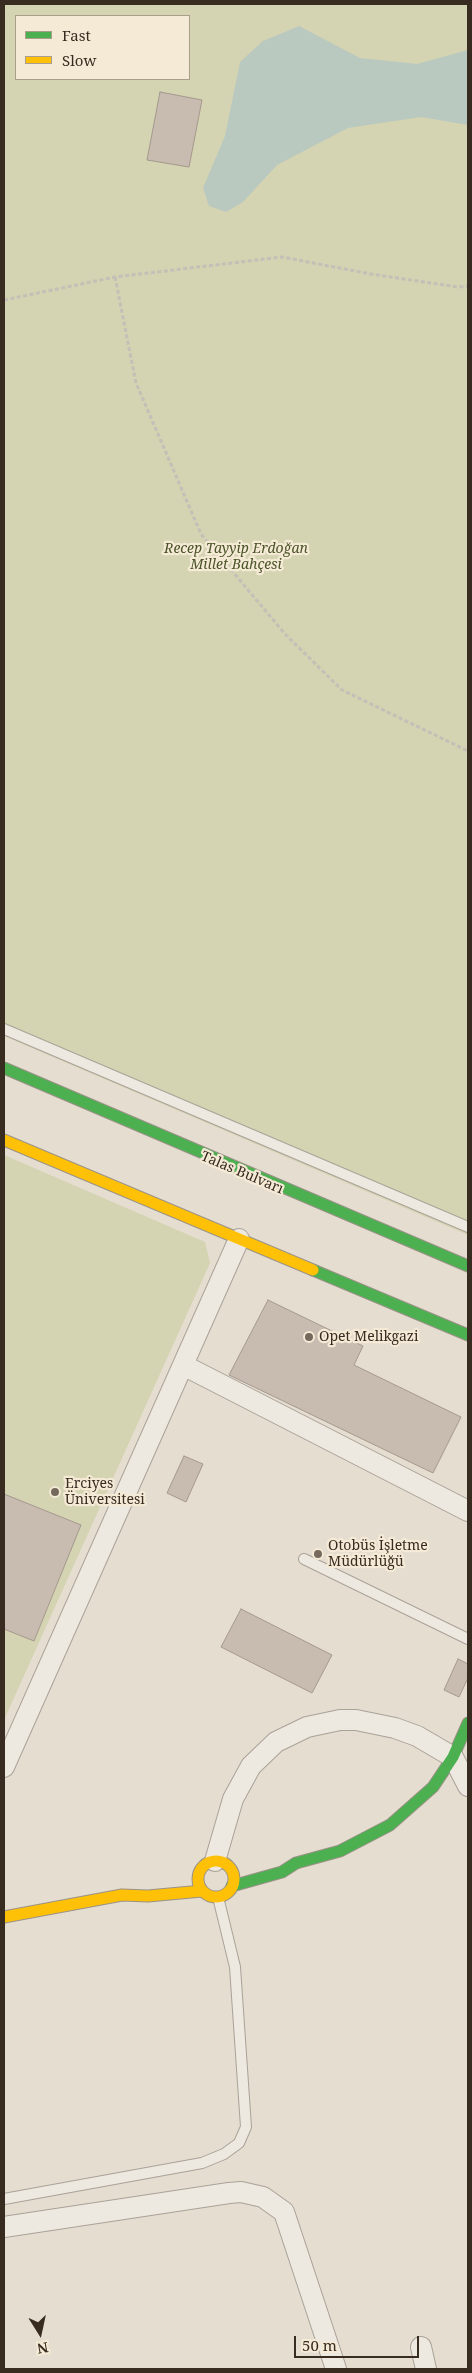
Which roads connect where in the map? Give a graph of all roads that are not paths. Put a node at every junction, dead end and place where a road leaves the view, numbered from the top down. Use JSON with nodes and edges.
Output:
{"nodes":[{"id":1,"x":4,"y":1029,"type":"edge"},
{"id":2,"x":4,"y":1068,"type":"edge"},
{"id":3,"x":4,"y":1140,"type":"edge"},
{"id":4,"x":468,"y":1227,"type":"edge"},
{"id":5,"x":239,"y":1238,"type":"junction"},
{"id":6,"x":468,"y":1266,"type":"edge"},
{"id":7,"x":468,"y":1335,"type":"edge"},
{"id":8,"x":183,"y":1365,"type":"junction"},
{"id":9,"x":468,"y":1511,"type":"edge"},
{"id":10,"x":304,"y":1559,"type":"dead end"},
{"id":11,"x":468,"y":1639,"type":"edge"},
{"id":12,"x":468,"y":1723,"type":"edge"},
{"id":13,"x":453,"y":1757,"type":"junction"},
{"id":14,"x":4,"y":1767,"type":"edge"},
{"id":15,"x":468,"y":1786,"type":"edge"},
{"id":16,"x":269,"y":1863,"type":"dead end"},
{"id":17,"x":296,"y":1864,"type":"junction"},
{"id":18,"x":222,"y":1867,"type":"junction"},
{"id":19,"x":182,"y":1874,"type":"dead end"},
{"id":20,"x":147,"y":1884,"type":"dead end"},
{"id":21,"x":232,"y":1886,"type":"junction"},
{"id":22,"x":202,"y":1891,"type":"junction"},
{"id":23,"x":122,"y":1895,"type":"junction"},
{"id":24,"x":218,"y":1897,"type":"junction"},
{"id":25,"x":4,"y":1917,"type":"edge"},
{"id":26,"x":4,"y":2199,"type":"edge"},
{"id":27,"x":4,"y":2227,"type":"edge"},
{"id":28,"x":421,"y":2347,"type":"dead end"},
{"id":29,"x":336,"y":2369,"type":"edge"},
{"id":30,"x":426,"y":2369,"type":"edge"}],
"edges":[{"from":1,"to":4,"type":"lane"},
{"from":2,"to":6,"type":"main road"},
{"from":3,"to":5,"type":"main road"},
{"from":5,"to":7,"type":"main road"},
{"from":5,"to":8,"type":"street"},
{"from":8,"to":9,"type":"street"},
{"from":8,"to":14,"type":"street"},
{"from":10,"to":11,"type":"lane"},
{"from":12,"to":13,"type":"main road"},
{"from":13,"to":15,"type":"street"},
{"from":13,"to":17,"type":"main road"},
{"from":13,"to":18,"type":"street"},
{"from":16,"to":17,"type":"main road"},
{"from":17,"to":21,"type":"main road"},
{"from":18,"to":19,"type":"main road"},
{"from":18,"to":21,"type":"main road"},
{"from":18,"to":22,"type":"main road"},
{"from":20,"to":23,"type":"main road"},
{"from":21,"to":24,"type":"main road"},
{"from":22,"to":23,"type":"main road"},
{"from":22,"to":24,"type":"main road"},
{"from":23,"to":25,"type":"main road"},
{"from":24,"to":26,"type":"lane"},
{"from":27,"to":29,"type":"street"},
{"from":28,"to":30,"type":"street"}]}
